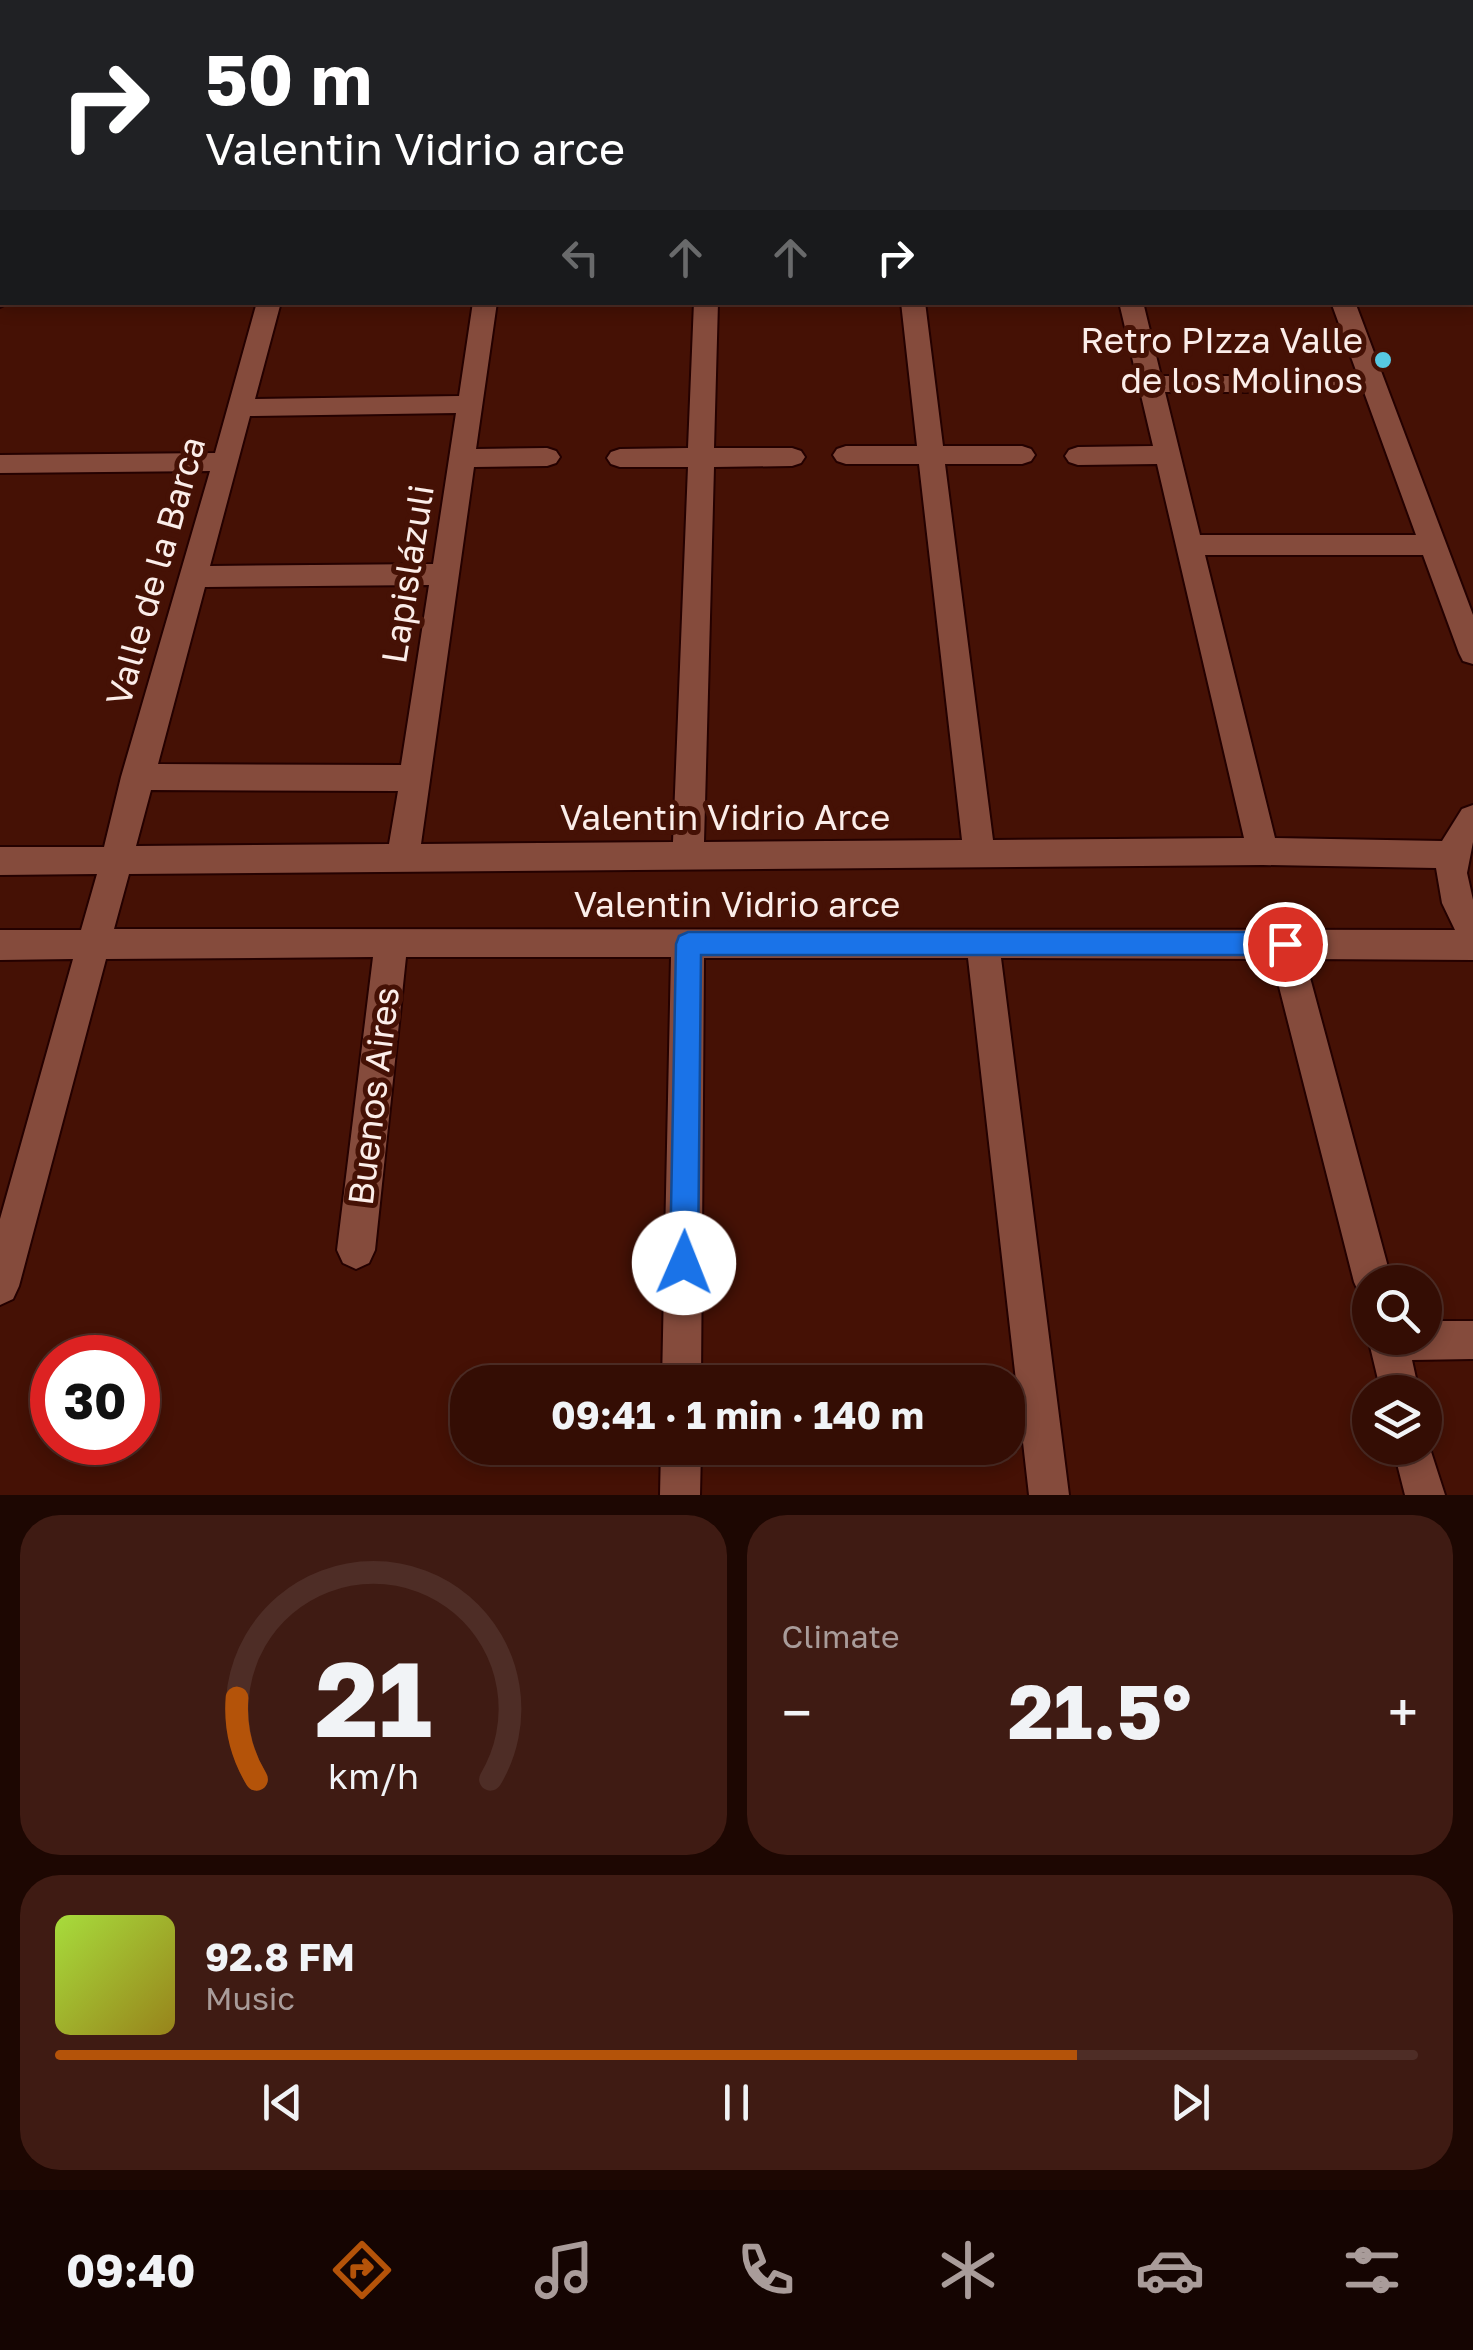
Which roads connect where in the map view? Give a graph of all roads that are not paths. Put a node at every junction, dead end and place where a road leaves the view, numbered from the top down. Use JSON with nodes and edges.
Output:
{"nodes":[{"id":1,"x":268,"y":305,"type":"edge"},
{"id":2,"x":484,"y":305,"type":"edge"},
{"id":3,"x":706,"y":305,"type":"edge"},
{"id":4,"x":912,"y":305,"type":"edge"},
{"id":5,"x":1132,"y":305,"type":"edge"},
{"id":6,"x":1344,"y":305,"type":"edge"},
{"id":7,"x":1151,"y":384,"type":"junction"},
{"id":8,"x":1373,"y":384,"type":"junction"},
{"id":9,"x":470,"y":404,"type":"junction"},
{"id":10,"x":240,"y":408,"type":"junction"},
{"id":11,"x":846,"y":455,"type":"dead end"},
{"id":12,"x":1022,"y":455,"type":"dead end"},
{"id":13,"x":1168,"y":455,"type":"junction"},
{"id":14,"x":1078,"y":456,"type":"dead end"},
{"id":15,"x":548,"y":457,"type":"dead end"},
{"id":16,"x":792,"y":457,"type":"dead end"},
{"id":17,"x":931,"y":457,"type":"junction"},
{"id":18,"x":462,"y":458,"type":"junction"},
{"id":19,"x":620,"y":458,"type":"dead end"},
{"id":20,"x":700,"y":458,"type":"junction"},
{"id":21,"x":224,"y":462,"type":"junction"},
{"id":22,"x":0,"y":464,"type":"edge"},
{"id":23,"x":1190,"y":545,"type":"junction"},
{"id":24,"x":1433,"y":545,"type":"junction"},
{"id":25,"x":444,"y":574,"type":"junction"},
{"id":26,"x":192,"y":576,"type":"junction"},
{"id":27,"x":1473,"y":652,"type":"edge"},
{"id":28,"x":136,"y":777,"type":"junction"},
{"id":29,"x":414,"y":778,"type":"junction"},
{"id":30,"x":1473,"y":818,"type":"edge"},
{"id":31,"x":1263,"y":850,"type":"junction"},
{"id":32,"x":979,"y":852,"type":"junction"},
{"id":33,"x":688,"y":854,"type":"junction"},
{"id":34,"x":1450,"y":855,"type":"junction"},
{"id":35,"x":402,"y":857,"type":"junction"},
{"id":36,"x":114,"y":860,"type":"junction"},
{"id":37,"x":0,"y":861,"type":"edge"},
{"id":38,"x":1473,"y":931,"type":"edge"},
{"id":39,"x":391,"y":942,"type":"junction"},
{"id":40,"x":688,"y":944,"type":"junction"},
{"id":41,"x":1285,"y":944,"type":"junction"},
{"id":42,"x":1473,"y":944,"type":"edge"},
{"id":43,"x":92,"y":945,"type":"junction"},
{"id":44,"x":0,"y":946,"type":"edge"},
{"id":45,"x":983,"y":946,"type":"junction"},
{"id":46,"x":356,"y":1250,"type":"dead end"},
{"id":47,"x":1369,"y":1265,"type":"edge"},
{"id":48,"x":0,"y":1286,"type":"edge"},
{"id":49,"x":1442,"y":1340,"type":"edge"},
{"id":50,"x":1473,"y":1340,"type":"edge"},
{"id":51,"x":682,"y":1365,"type":"edge"},
{"id":52,"x":681,"y":1465,"type":"edge"},
{"id":53,"x":1417,"y":1465,"type":"edge"},
{"id":54,"x":680,"y":1495,"type":"edge"},
{"id":55,"x":1049,"y":1495,"type":"edge"},
{"id":56,"x":1424,"y":1495,"type":"edge"}],
"edges":[{"from":1,"to":10,"type":"street","name":"Valle de la Barca"},
{"from":2,"to":9,"type":"street","name":"Lapislázuli"},
{"from":3,"to":20,"type":"street"},
{"from":4,"to":17,"type":"street"},
{"from":5,"to":7,"type":"street"},
{"from":6,"to":8,"type":"street"},
{"from":7,"to":8,"type":"street"},
{"from":7,"to":13,"type":"street"},
{"from":8,"to":24,"type":"street"},
{"from":9,"to":10,"type":"street"},
{"from":9,"to":18,"type":"street","name":"Lapislázuli"},
{"from":10,"to":21,"type":"street","name":"Valle de la Barca"},
{"from":11,"to":17,"type":"street"},
{"from":12,"to":17,"type":"street"},
{"from":13,"to":14,"type":"street"},
{"from":13,"to":23,"type":"street"},
{"from":15,"to":18,"type":"street"},
{"from":16,"to":20,"type":"street"},
{"from":17,"to":32,"type":"street"},
{"from":18,"to":25,"type":"street","name":"Lapislázuli"},
{"from":19,"to":20,"type":"street"},
{"from":20,"to":33,"type":"street"},
{"from":21,"to":22,"type":"street"},
{"from":21,"to":26,"type":"street","name":"Valle de la Barca"},
{"from":23,"to":24,"type":"street"},
{"from":23,"to":31,"type":"street"},
{"from":24,"to":27,"type":"street"},
{"from":25,"to":26,"type":"street"},
{"from":25,"to":29,"type":"street","name":"Lapislázuli"},
{"from":26,"to":28,"type":"street","name":"Valle de la Barca"},
{"from":28,"to":29,"type":"street"},
{"from":28,"to":36,"type":"street","name":"Valle de la Barca"},
{"from":29,"to":35,"type":"street","name":"Lapislázuli"},
{"from":30,"to":34,"type":"street"},
{"from":31,"to":32,"type":"street","name":"Valentin Vidrio Arce"},
{"from":31,"to":34,"type":"street","name":"Valentin Vidrio Arce"},
{"from":32,"to":33,"type":"street","name":"Valentin Vidrio Arce"},
{"from":33,"to":35,"type":"street","name":"Valentin Vidrio Arce"},
{"from":34,"to":38,"type":"street"},
{"from":35,"to":36,"type":"street","name":"Valentin Vidrio Arce"},
{"from":36,"to":37,"type":"street","name":"Valentin Vidrio Arce"},
{"from":36,"to":43,"type":"street","name":"Valle de la Barca"},
{"from":39,"to":40,"type":"street","name":"Valentin Vidrio arce"},
{"from":39,"to":43,"type":"street","name":"Valentin Vidrio arce"},
{"from":39,"to":46,"type":"street","name":"Buenos Aires"},
{"from":40,"to":45,"type":"street","name":"Valentin Vidrio arce"},
{"from":40,"to":51,"type":"street"},
{"from":41,"to":42,"type":"street","name":"Valentin Vidrio arce"},
{"from":41,"to":45,"type":"street","name":"Valentin Vidrio arce"},
{"from":41,"to":47,"type":"street"},
{"from":43,"to":44,"type":"street","name":"Valentin Vidrio arce"},
{"from":43,"to":48,"type":"street","name":"Valle de la Barca"},
{"from":45,"to":55,"type":"street"},
{"from":49,"to":50,"type":"street"},
{"from":52,"to":54,"type":"street"},
{"from":53,"to":56,"type":"street"}]}
